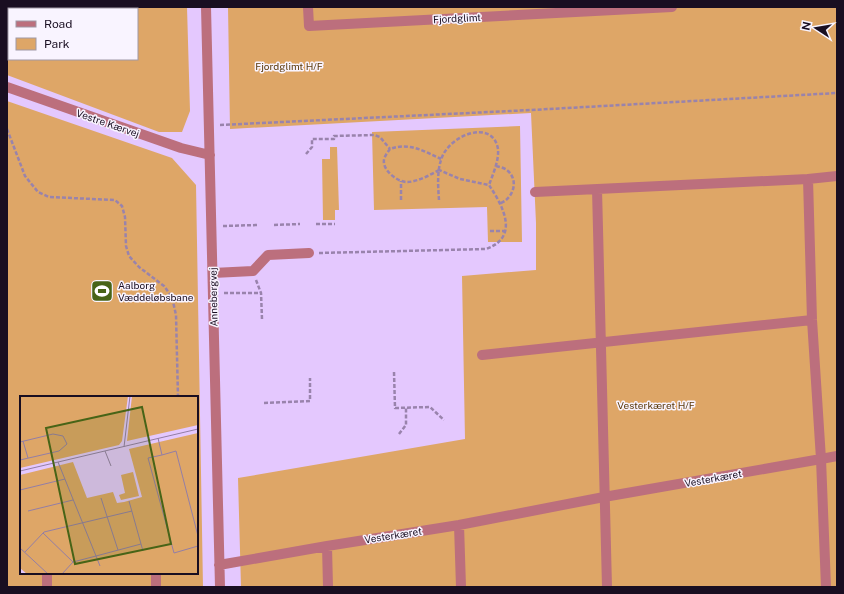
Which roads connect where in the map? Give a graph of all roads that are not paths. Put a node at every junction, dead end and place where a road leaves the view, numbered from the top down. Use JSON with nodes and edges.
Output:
{"nodes":[{"id":1,"x":206,"y":7,"type":"edge"},
{"id":2,"x":308,"y":7,"type":"edge"},
{"id":3,"x":672,"y":7,"type":"edge"},
{"id":4,"x":7,"y":87,"type":"edge"},
{"id":5,"x":210,"y":155,"type":"junction"},
{"id":6,"x":837,"y":176,"type":"edge"},
{"id":7,"x":808,"y":179,"type":"junction"},
{"id":8,"x":597,"y":189,"type":"junction"},
{"id":9,"x":535,"y":192,"type":"dead end"},
{"id":10,"x":309,"y":253,"type":"road end"},
{"id":11,"x":213,"y":273,"type":"junction"},
{"id":12,"x":812,"y":320,"type":"junction"},
{"id":13,"x":601,"y":342,"type":"junction"},
{"id":14,"x":482,"y":355,"type":"dead end"},
{"id":15,"x":837,"y":456,"type":"edge"},
{"id":16,"x":821,"y":459,"type":"junction"},
{"id":17,"x":604,"y":497,"type":"junction"},
{"id":18,"x":459,"y":525,"type":"junction"},
{"id":19,"x":327,"y":546,"type":"junction"},
{"id":20,"x":219,"y":565,"type":"junction"},
{"id":21,"x":47,"y":574,"type":"edge"},
{"id":22,"x":156,"y":574,"type":"edge"},
{"id":23,"x":47,"y":587,"type":"edge"},
{"id":24,"x":156,"y":587,"type":"edge"},
{"id":25,"x":220,"y":587,"type":"edge"},
{"id":26,"x":328,"y":587,"type":"edge"},
{"id":27,"x":461,"y":587,"type":"edge"},
{"id":28,"x":607,"y":587,"type":"edge"},
{"id":29,"x":826,"y":587,"type":"edge"}],
"edges":[{"from":1,"to":5,"type":"street","name":"Annebergvej"},
{"from":2,"to":3,"type":"street","name":"Fjordglimt"},
{"from":4,"to":5,"type":"street","name":"Vestre Kærvej"},
{"from":5,"to":11,"type":"street","name":"Annebergvej"},
{"from":6,"to":7,"type":"street"},
{"from":7,"to":8,"type":"street"},
{"from":7,"to":12,"type":"street"},
{"from":8,"to":9,"type":"street"},
{"from":8,"to":13,"type":"street"},
{"from":10,"to":11,"type":"street"},
{"from":11,"to":20,"type":"street","name":"Annebergvej"},
{"from":12,"to":13,"type":"street"},
{"from":12,"to":16,"type":"street"},
{"from":13,"to":14,"type":"street"},
{"from":13,"to":17,"type":"street"},
{"from":15,"to":16,"type":"street","name":"Vesterkæret"},
{"from":16,"to":17,"type":"street","name":"Vesterkæret"},
{"from":16,"to":29,"type":"street"},
{"from":17,"to":18,"type":"street","name":"Vesterkæret"},
{"from":17,"to":28,"type":"street"},
{"from":18,"to":19,"type":"street","name":"Vesterkæret"},
{"from":18,"to":27,"type":"street"},
{"from":19,"to":20,"type":"street","name":"Vesterkæret"},
{"from":19,"to":26,"type":"street"},
{"from":20,"to":25,"type":"street","name":"Annebergvej"},
{"from":21,"to":23,"type":"street"},
{"from":22,"to":24,"type":"street"}]}
